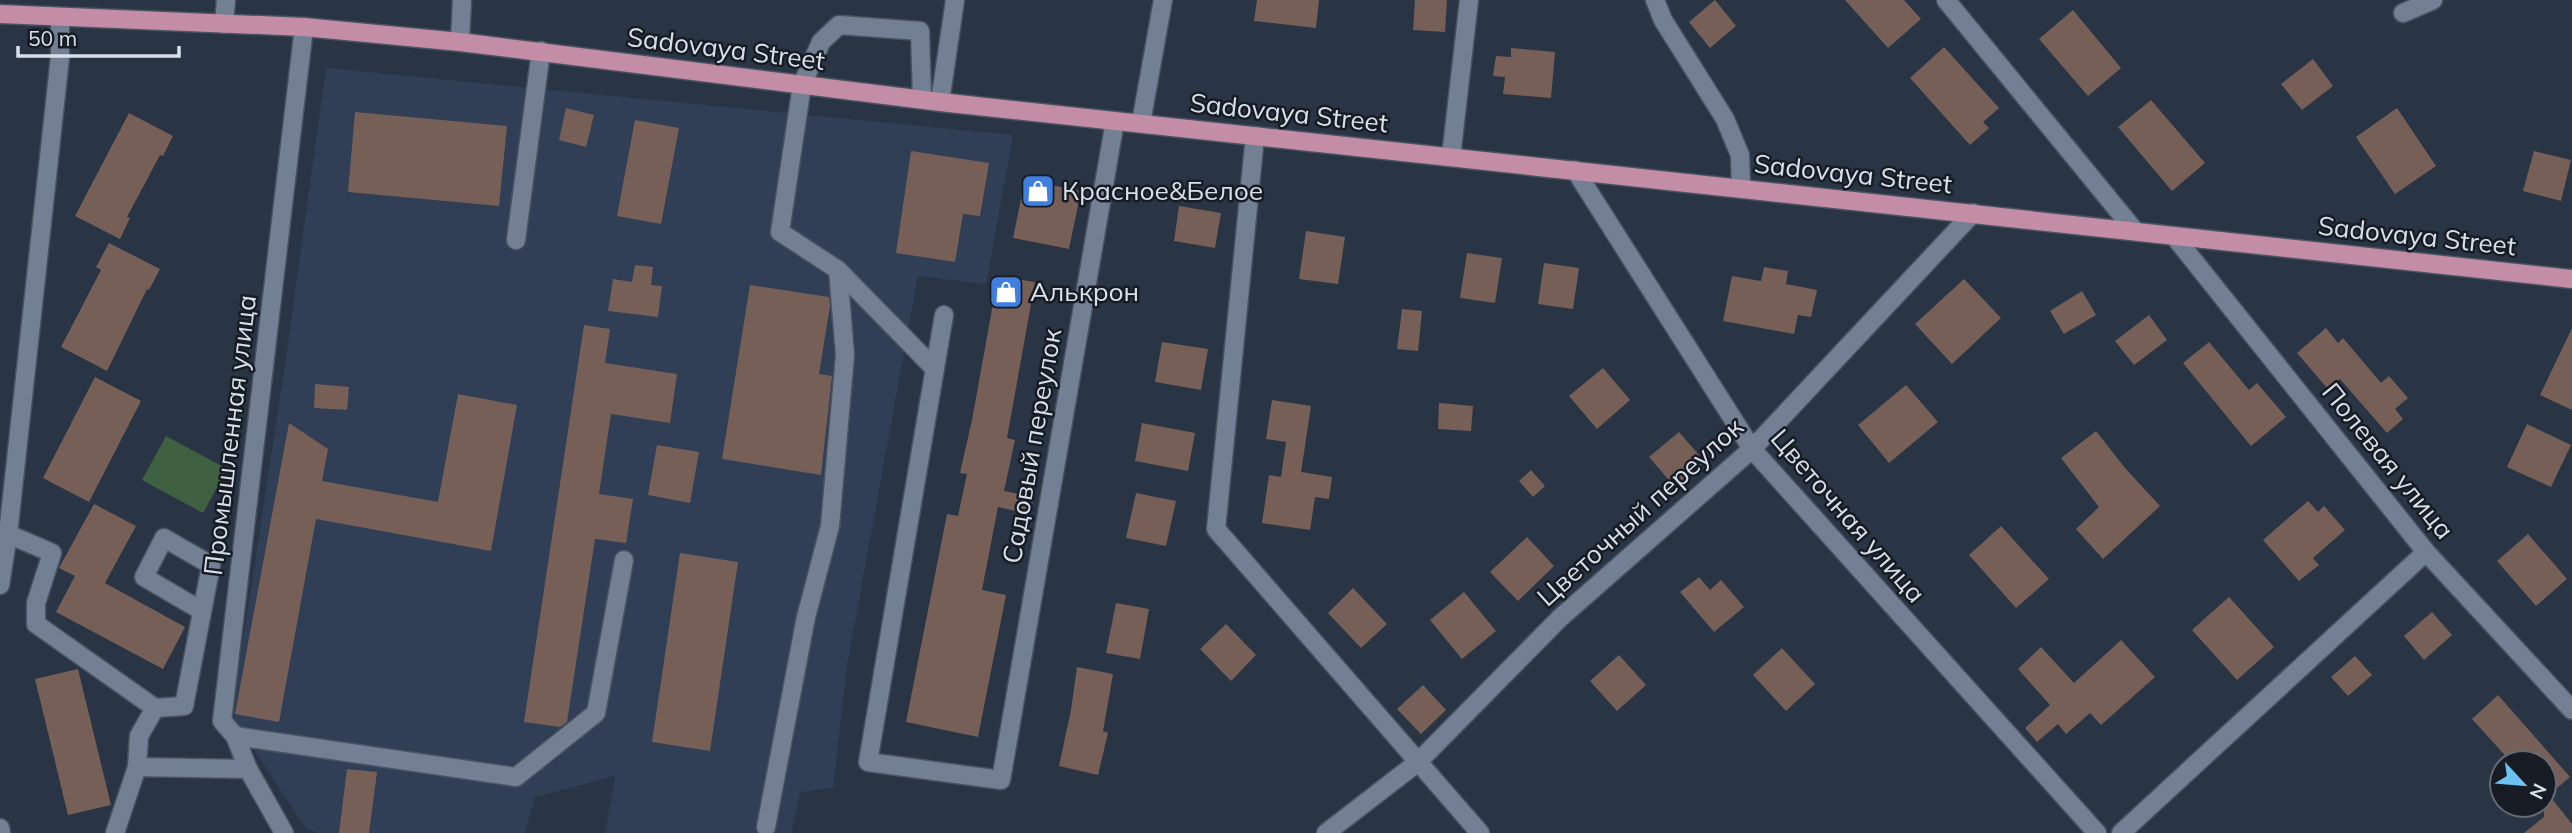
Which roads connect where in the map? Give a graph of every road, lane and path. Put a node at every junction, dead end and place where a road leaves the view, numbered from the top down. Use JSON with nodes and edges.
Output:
{"nodes":[{"id":1,"x":226,"y":0,"type":"edge"},
{"id":2,"x":462,"y":0,"type":"edge"},
{"id":3,"x":955,"y":0,"type":"edge"},
{"id":4,"x":1163,"y":0,"type":"edge"},
{"id":5,"x":1469,"y":0,"type":"edge"},
{"id":6,"x":1655,"y":0,"type":"edge"},
{"id":7,"x":1946,"y":0,"type":"edge"},
{"id":8,"x":2433,"y":0,"type":"edge"},
{"id":9,"x":11,"y":10,"type":"edge"},
{"id":10,"x":2403,"y":13,"type":"dead end"},
{"id":11,"x":60,"y":17,"type":"junction"},
{"id":12,"x":224,"y":24,"type":"junction"},
{"id":13,"x":304,"y":27,"type":"junction"},
{"id":14,"x":460,"y":42,"type":"junction"},
{"id":15,"x":541,"y":51,"type":"junction"},
{"id":16,"x":802,"y":85,"type":"junction"},
{"id":17,"x":931,"y":101,"type":"junction"},
{"id":18,"x":1115,"y":121,"type":"junction"},
{"id":19,"x":1141,"y":123,"type":"junction"},
{"id":20,"x":1255,"y":135,"type":"junction"},
{"id":21,"x":1451,"y":157,"type":"junction"},
{"id":22,"x":1575,"y":170,"type":"junction"},
{"id":23,"x":1741,"y":188,"type":"junction"},
{"id":24,"x":1973,"y":213,"type":"junction"},
{"id":25,"x":2135,"y":230,"type":"junction"},
{"id":26,"x":2174,"y":236,"type":"junction"},
{"id":27,"x":516,"y":240,"type":"dead end"},
{"id":28,"x":838,"y":270,"type":"junction"},
{"id":29,"x":2572,"y":279,"type":"edge"},
{"id":30,"x":944,"y":315,"type":"dead end"},
{"id":31,"x":935,"y":369,"type":"junction"},
{"id":32,"x":9,"y":440,"type":"edge"},
{"id":33,"x":1752,"y":449,"type":"junction"},
{"id":34,"x":8,"y":534,"type":"junction"},
{"id":35,"x":2426,"y":552,"type":"junction"},
{"id":36,"x":624,"y":560,"type":"dead end"},
{"id":37,"x":1,"y":576,"type":"edge"},
{"id":38,"x":202,"y":611,"type":"dead end"},
{"id":39,"x":155,"y":708,"type":"junction"},
{"id":40,"x":2572,"y":710,"type":"edge"},
{"id":41,"x":235,"y":736,"type":"junction"},
{"id":42,"x":1418,"y":762,"type":"junction"},
{"id":43,"x":137,"y":767,"type":"junction"},
{"id":44,"x":248,"y":769,"type":"junction"},
{"id":45,"x":766,"y":827,"type":"dead end"},
{"id":46,"x":2088,"y":830,"type":"edge"},
{"id":47,"x":115,"y":833,"type":"edge"},
{"id":48,"x":284,"y":833,"type":"edge"},
{"id":49,"x":1326,"y":833,"type":"edge"},
{"id":50,"x":1480,"y":833,"type":"edge"},
{"id":51,"x":2121,"y":833,"type":"edge"}],
"edges":[{"from":1,"to":12,"type":"street"},
{"from":2,"to":14,"type":"street"},
{"from":3,"to":17,"type":"street"},
{"from":4,"to":19,"type":"street"},
{"from":5,"to":21,"type":"street"},
{"from":6,"to":23,"type":"street"},
{"from":7,"to":25,"type":"street"},
{"from":8,"to":10,"type":"street"},
{"from":9,"to":11,"type":"main road","name":"Sadovaya Street"},
{"from":11,"to":12,"type":"main road","name":"Sadovaya Street"},
{"from":11,"to":32,"type":"street"},
{"from":12,"to":13,"type":"main road","name":"Sadovaya Street"},
{"from":13,"to":14,"type":"main road","name":"Sadovaya Street"},
{"from":13,"to":41,"type":"street","name":"Промышленная улица"},
{"from":14,"to":15,"type":"main road","name":"Sadovaya Street"},
{"from":15,"to":16,"type":"main road","name":"Sadovaya Street"},
{"from":15,"to":27,"type":"street"},
{"from":16,"to":17,"type":"main road","name":"Sadovaya Street"},
{"from":16,"to":17,"type":"street"},
{"from":16,"to":28,"type":"street"},
{"from":17,"to":18,"type":"main road","name":"Sadovaya Street"},
{"from":18,"to":19,"type":"main road","name":"Sadovaya Street"},
{"from":18,"to":31,"type":"street","name":"Садовый переулок"},
{"from":19,"to":20,"type":"main road","name":"Sadovaya Street"},
{"from":20,"to":21,"type":"main road","name":"Sadovaya Street"},
{"from":20,"to":42,"type":"street"},
{"from":21,"to":22,"type":"main road","name":"Sadovaya Street"},
{"from":22,"to":23,"type":"main road","name":"Sadovaya Street"},
{"from":22,"to":33,"type":"street","name":"Цветочная улица"},
{"from":23,"to":24,"type":"main road","name":"Sadovaya Street"},
{"from":24,"to":25,"type":"main road","name":"Sadovaya Street"},
{"from":24,"to":33,"type":"street","name":"Цветочный переулок"},
{"from":25,"to":26,"type":"main road","name":"Sadovaya Street"},
{"from":26,"to":29,"type":"main road","name":"Sadovaya Street"},
{"from":26,"to":35,"type":"street","name":"Полевая улица"},
{"from":28,"to":31,"type":"street"},
{"from":28,"to":45,"type":"street"},
{"from":30,"to":31,"type":"street"},
{"from":32,"to":34,"type":"street"},
{"from":33,"to":42,"type":"street","name":"Цветочный переулок"},
{"from":33,"to":46,"type":"street","name":"Цветочная улица"},
{"from":34,"to":37,"type":"street"},
{"from":34,"to":39,"type":"street"},
{"from":35,"to":40,"type":"street","name":"Полевая улица"},
{"from":35,"to":51,"type":"street"},
{"from":36,"to":41,"type":"street"},
{"from":38,"to":39,"type":"street"},
{"from":39,"to":43,"type":"street"},
{"from":41,"to":44,"type":"street","name":"Промышленная улица"},
{"from":42,"to":49,"type":"street","name":"Цветочный переулок"},
{"from":42,"to":50,"type":"street"},
{"from":43,"to":44,"type":"street"},
{"from":43,"to":47,"type":"street"},
{"from":44,"to":48,"type":"street","name":"Промышленная улица"}]}
